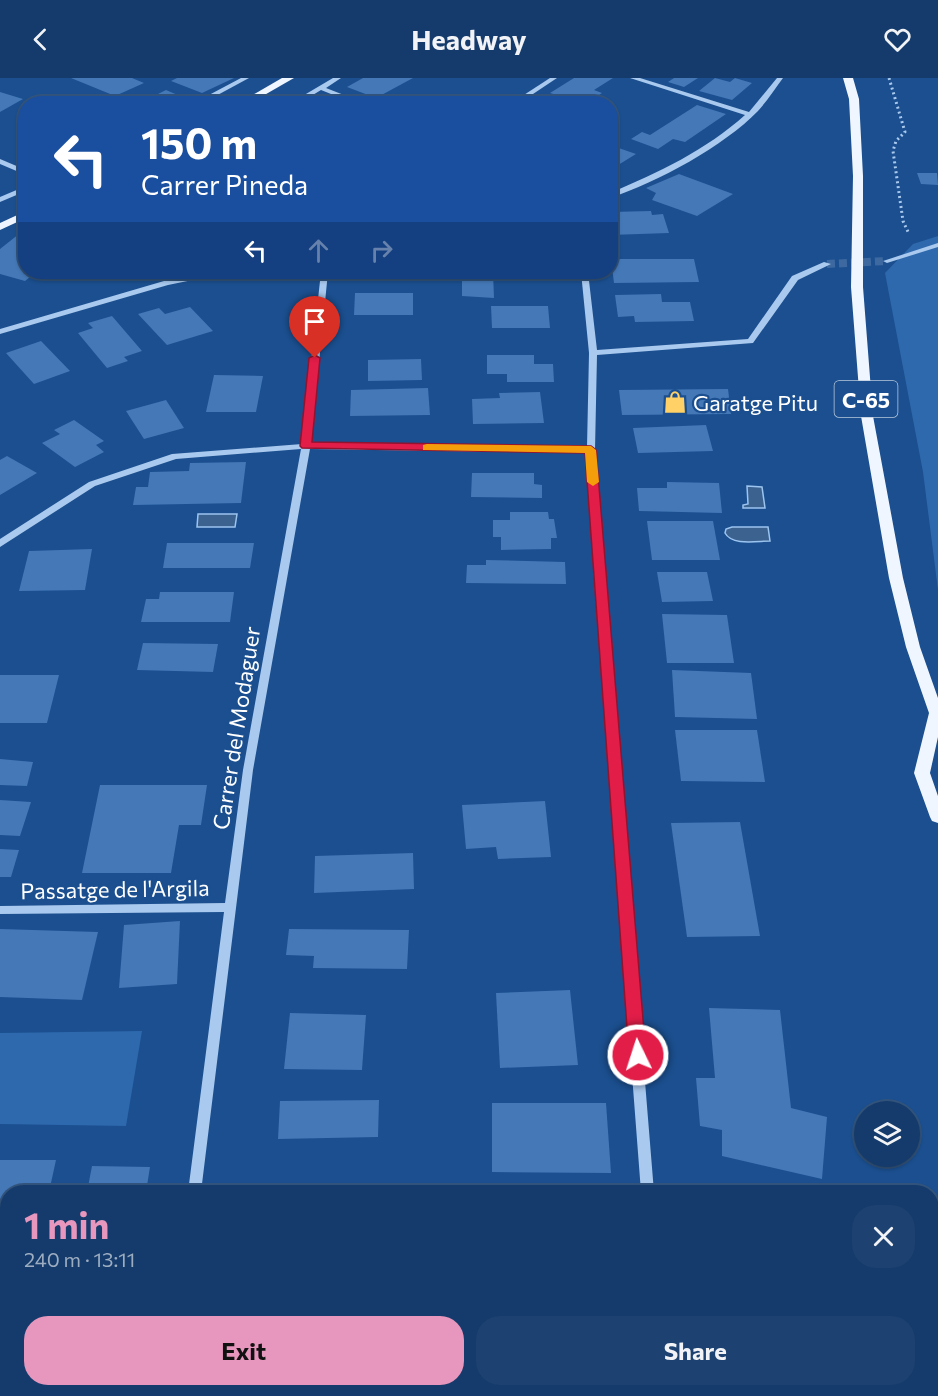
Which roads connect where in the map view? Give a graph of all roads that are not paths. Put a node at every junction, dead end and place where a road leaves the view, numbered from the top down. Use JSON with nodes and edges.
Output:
{"nodes":[{"id":1,"x":246,"y":78,"type":"edge"},
{"id":2,"x":289,"y":78,"type":"edge"},
{"id":3,"x":338,"y":78,"type":"edge"},
{"id":4,"x":554,"y":78,"type":"edge"},
{"id":5,"x":633,"y":78,"type":"edge"},
{"id":6,"x":780,"y":78,"type":"edge"},
{"id":7,"x":848,"y":78,"type":"edge"},
{"id":8,"x":320,"y":88,"type":"junction"},
{"id":9,"x":211,"y":96,"type":"edge"},
{"id":10,"x":256,"y":96,"type":"edge"},
{"id":11,"x":306,"y":96,"type":"edge"},
{"id":12,"x":342,"y":96,"type":"edge"},
{"id":13,"x":526,"y":96,"type":"edge"},
{"id":14,"x":751,"y":115,"type":"junction"},
{"id":15,"x":0,"y":161,"type":"edge"},
{"id":16,"x":18,"y":169,"type":"edge"},
{"id":17,"x":18,"y":192,"type":"edge"},
{"id":18,"x":618,"y":192,"type":"edge"},
{"id":19,"x":0,"y":200,"type":"edge"},
{"id":20,"x":18,"y":218,"type":"edge"},
{"id":21,"x":0,"y":227,"type":"edge"},
{"id":22,"x":938,"y":244,"type":"edge"},
{"id":23,"x":887,"y":261,"type":"tunnel mouth"},
{"id":24,"x":827,"y":264,"type":"tunnel mouth"},
{"id":25,"x":190,"y":279,"type":"edge"},
{"id":26,"x":323,"y":279,"type":"edge"},
{"id":27,"x":585,"y":279,"type":"edge"},
{"id":28,"x":0,"y":332,"type":"edge"},
{"id":29,"x":593,"y":353,"type":"junction"},
{"id":30,"x":306,"y":446,"type":"junction"},
{"id":31,"x":591,"y":450,"type":"junction"},
{"id":32,"x":2,"y":539,"type":"edge"},
{"id":33,"x":937,"y":716,"type":"edge"},
{"id":34,"x":938,"y":818,"type":"edge"},
{"id":35,"x":230,"y":907,"type":"junction"},
{"id":36,"x":0,"y":910,"type":"edge"},
{"id":37,"x":195,"y":1185,"type":"edge"},
{"id":38,"x":647,"y":1185,"type":"edge"}],
"edges":[{"from":1,"to":9,"type":"street"},
{"from":2,"to":10,"type":"main road"},
{"from":3,"to":8,"type":"street"},
{"from":4,"to":13,"type":"street"},
{"from":5,"to":14,"type":"street"},
{"from":6,"to":14,"type":"street"},
{"from":7,"to":33,"type":"main road","number":"C-65"},
{"from":8,"to":11,"type":"street"},
{"from":8,"to":12,"type":"street"},
{"from":14,"to":18,"type":"street"},
{"from":15,"to":16,"type":"street"},
{"from":17,"to":19,"type":"street"},
{"from":20,"to":21,"type":"main road"},
{"from":22,"to":23,"type":"street"},
{"from":24,"to":29,"type":"street"},
{"from":25,"to":28,"type":"street"},
{"from":26,"to":30,"type":"street","name":"Carrer del Modaguer"},
{"from":27,"to":29,"type":"street"},
{"from":29,"to":31,"type":"street"},
{"from":30,"to":31,"type":"street"},
{"from":30,"to":32,"type":"street"},
{"from":30,"to":35,"type":"street","name":"Carrer del Modaguer"},
{"from":31,"to":38,"type":"street"},
{"from":33,"to":34,"type":"main road"},
{"from":35,"to":36,"type":"street","name":"Passatge de l'Argila"},
{"from":35,"to":37,"type":"street","name":"Carrer del Modaguer"}]}
